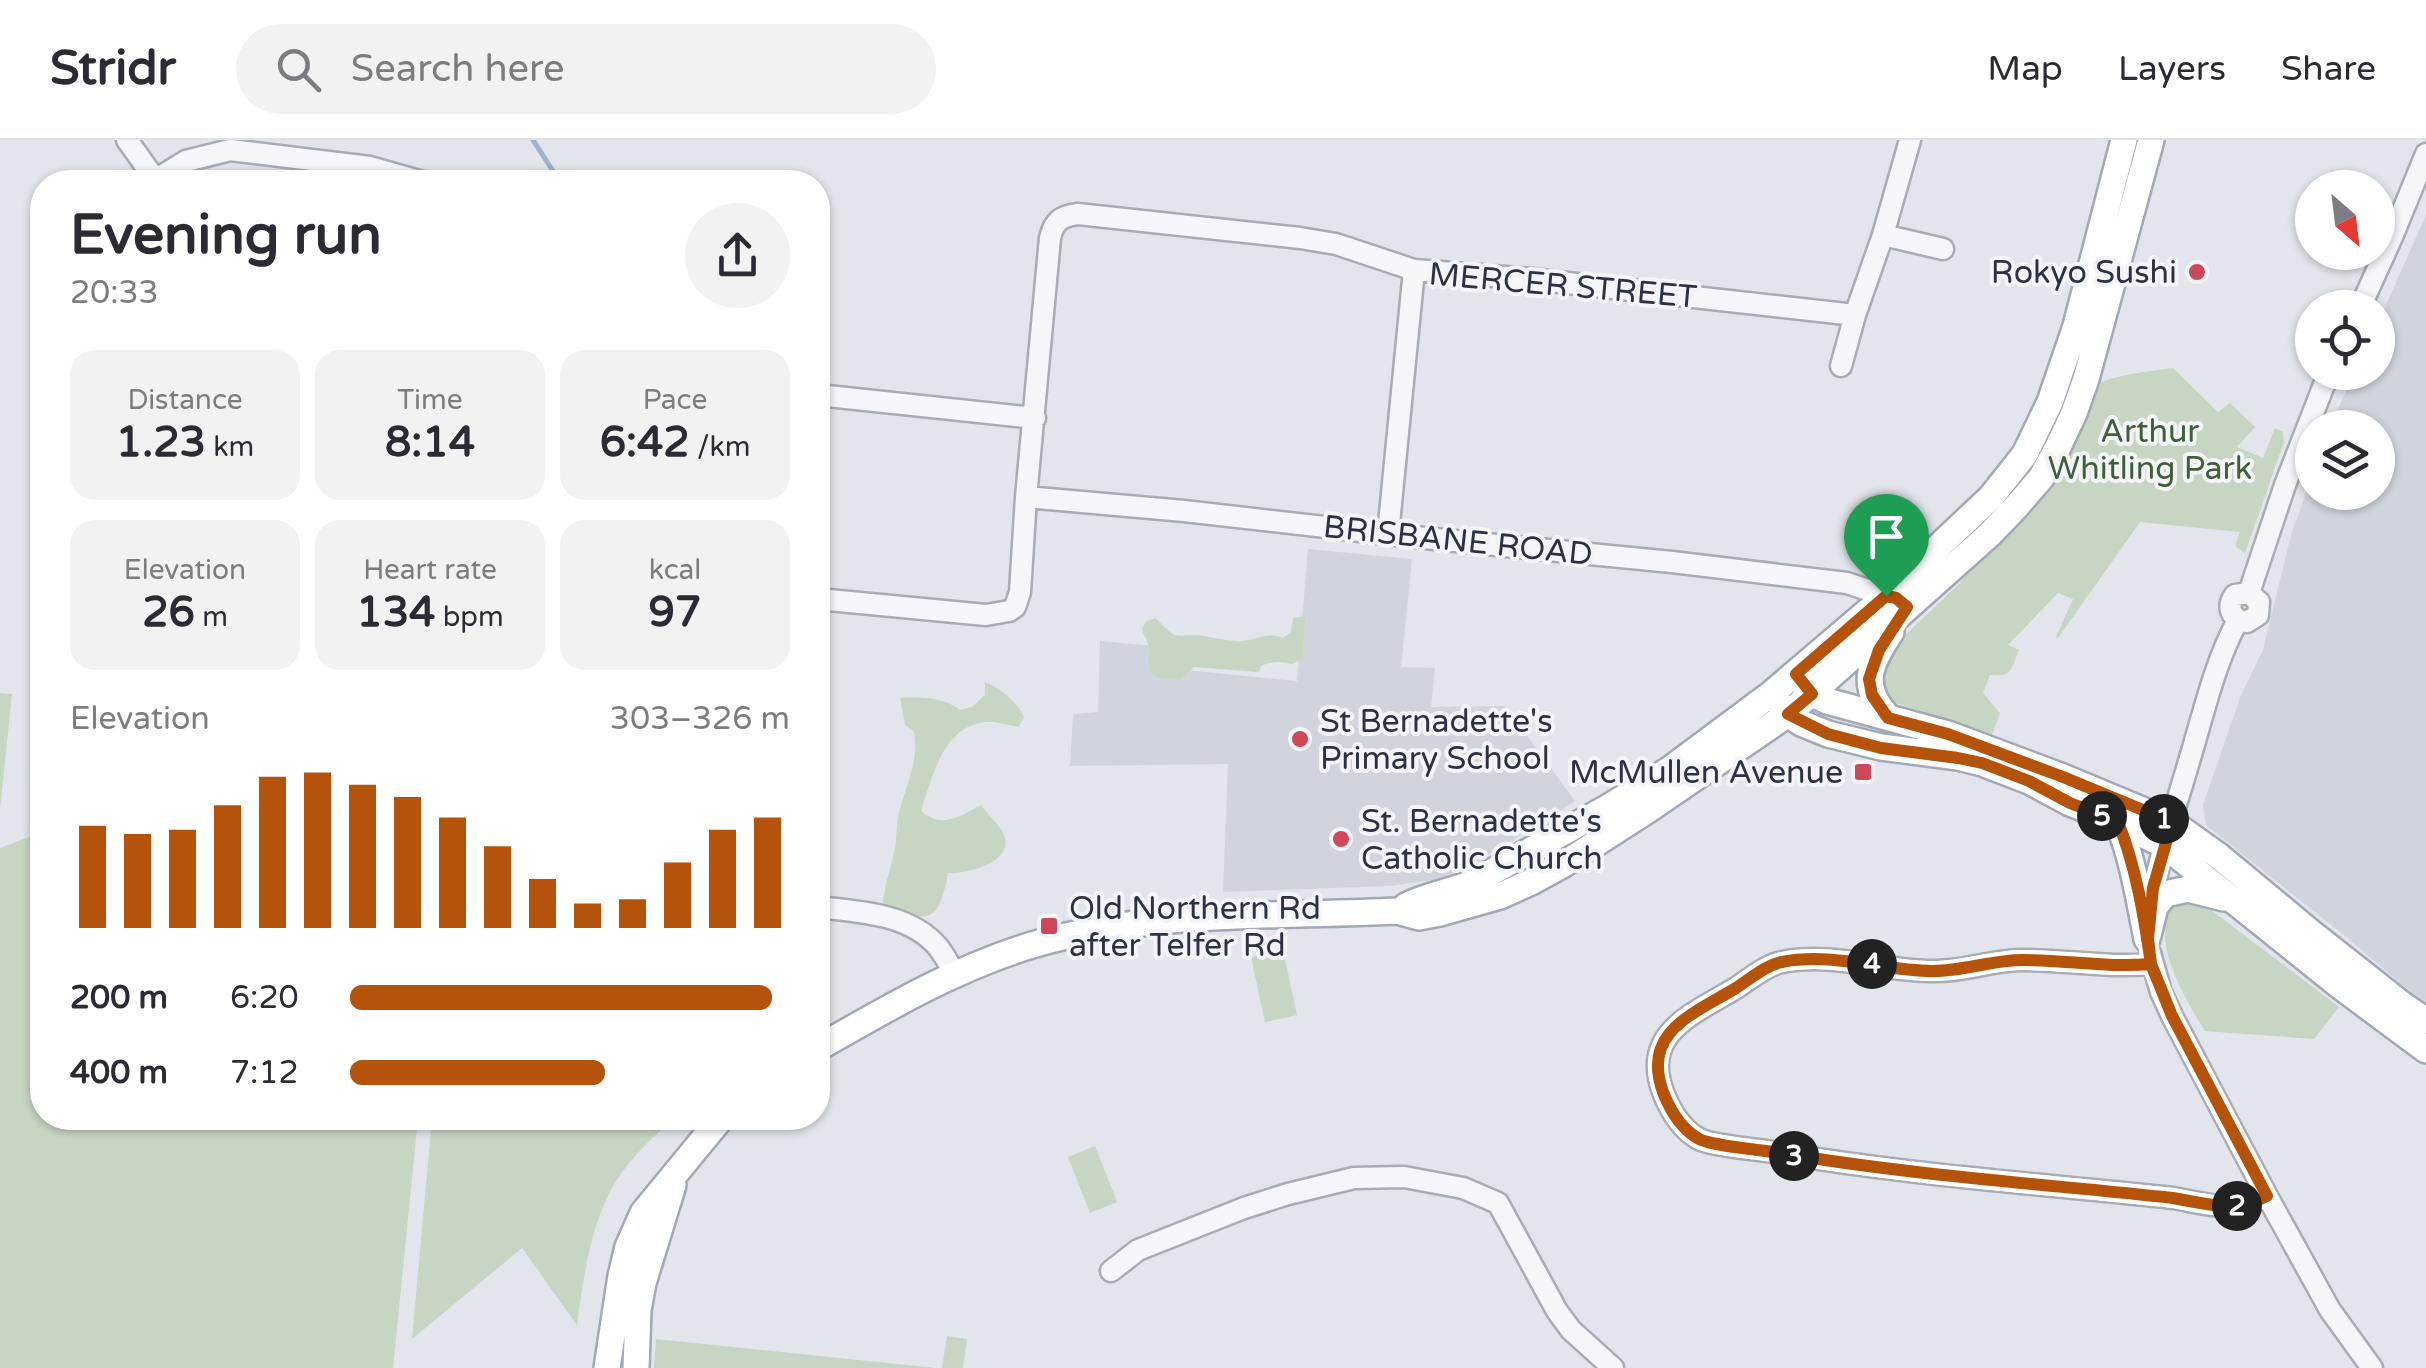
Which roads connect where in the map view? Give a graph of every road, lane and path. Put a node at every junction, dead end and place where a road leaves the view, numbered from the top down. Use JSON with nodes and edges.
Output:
{"nodes":[{"id":1,"x":127,"y":140,"type":"edge"},
{"id":2,"x":1910,"y":140,"type":"edge"},
{"id":3,"x":2124,"y":140,"type":"edge"},
{"id":4,"x":2151,"y":140,"type":"edge"},
{"id":5,"x":2426,"y":154,"type":"edge"},
{"id":6,"x":146,"y":170,"type":"edge"},
{"id":7,"x":171,"y":170,"type":"edge"},
{"id":8,"x":380,"y":170,"type":"edge"},
{"id":9,"x":1884,"y":235,"type":"junction"},
{"id":10,"x":1943,"y":249,"type":"dead end"},
{"id":11,"x":1414,"y":270,"type":"junction"},
{"id":12,"x":2368,"y":290,"type":"edge"},
{"id":13,"x":1854,"y":315,"type":"junction"},
{"id":14,"x":2088,"y":330,"type":"junction"},
{"id":15,"x":1841,"y":366,"type":"dead end"},
{"id":16,"x":2322,"y":390,"type":"edge"},
{"id":17,"x":830,"y":396,"type":"edge"},
{"id":18,"x":1035,"y":418,"type":"junction"},
{"id":19,"x":1026,"y":497,"type":"junction"},
{"id":20,"x":1388,"y":534,"type":"junction"},
{"id":21,"x":830,"y":600,"type":"edge"},
{"id":22,"x":1897,"y":601,"type":"junction"},
{"id":23,"x":1804,"y":684,"type":"junction"},
{"id":24,"x":1771,"y":694,"type":"junction"},
{"id":25,"x":1788,"y":714,"type":"junction"},
{"id":26,"x":1888,"y":718,"type":"junction"},
{"id":27,"x":2118,"y":822,"type":"junction"},
{"id":28,"x":2168,"y":834,"type":"junction"},
{"id":29,"x":2234,"y":901,"type":"junction"},
{"id":30,"x":830,"y":908,"type":"edge"},
{"id":31,"x":1397,"y":911,"type":"junction"},
{"id":32,"x":2149,"y":952,"type":"junction"},
{"id":33,"x":956,"y":974,"type":"junction"},
{"id":34,"x":2426,"y":1021,"type":"edge"},
{"id":35,"x":830,"y":1042,"type":"edge"},
{"id":36,"x":2426,"y":1050,"type":"edge"},
{"id":37,"x":711,"y":1130,"type":"edge"},
{"id":38,"x":678,"y":1171,"type":"junction"},
{"id":39,"x":2267,"y":1196,"type":"junction"},
{"id":40,"x":1111,"y":1271,"type":"dead end"},
{"id":41,"x":605,"y":1365,"type":"edge"},
{"id":42,"x":636,"y":1368,"type":"edge"},
{"id":43,"x":1613,"y":1368,"type":"edge"},
{"id":44,"x":2372,"y":1368,"type":"edge"}],
"edges":[{"from":1,"to":6,"type":"street"},
{"from":2,"to":9,"type":"street"},
{"from":3,"to":14,"type":"main road"},
{"from":4,"to":14,"type":"main road"},
{"from":5,"to":12,"type":"street"},
{"from":7,"to":8,"type":"street"},
{"from":9,"to":10,"type":"street"},
{"from":9,"to":13,"type":"street"},
{"from":11,"to":13,"type":"street","name":"MERCER STREET"},
{"from":11,"to":18,"type":"street"},
{"from":11,"to":20,"type":"street","name":"MERCER STREET"},
{"from":13,"to":15,"type":"street"},
{"from":14,"to":22,"type":"main road"},
{"from":14,"to":22,"type":"main road"},
{"from":16,"to":28,"type":"street"},
{"from":17,"to":18,"type":"street"},
{"from":18,"to":19,"type":"street"},
{"from":19,"to":20,"type":"street","name":"BRISBANE ROAD"},
{"from":19,"to":21,"type":"street"},
{"from":20,"to":22,"type":"street","name":"BRISBANE ROAD"},
{"from":22,"to":23,"type":"main road"},
{"from":22,"to":26,"type":"main road"},
{"from":23,"to":24,"type":"main road"},
{"from":23,"to":25,"type":"main road"},
{"from":23,"to":26,"type":"main road"},
{"from":24,"to":25,"type":"main road"},
{"from":24,"to":31,"type":"main road"},
{"from":25,"to":27,"type":"main road"},
{"from":25,"to":31,"type":"main road"},
{"from":26,"to":28,"type":"main road"},
{"from":27,"to":28,"type":"main road"},
{"from":27,"to":32,"type":"main road"},
{"from":28,"to":29,"type":"main road"},
{"from":28,"to":32,"type":"street"},
{"from":28,"to":34,"type":"main road"},
{"from":29,"to":32,"type":"main road"},
{"from":29,"to":36,"type":"main road"},
{"from":30,"to":33,"type":"street"},
{"from":31,"to":33,"type":"main road"},
{"from":32,"to":39,"type":"street"},
{"from":32,"to":39,"type":"street"},
{"from":33,"to":35,"type":"main road"},
{"from":37,"to":38,"type":"main road"},
{"from":38,"to":41,"type":"main road"},
{"from":38,"to":42,"type":"main road"},
{"from":39,"to":44,"type":"street"},
{"from":40,"to":43,"type":"street"}]}
